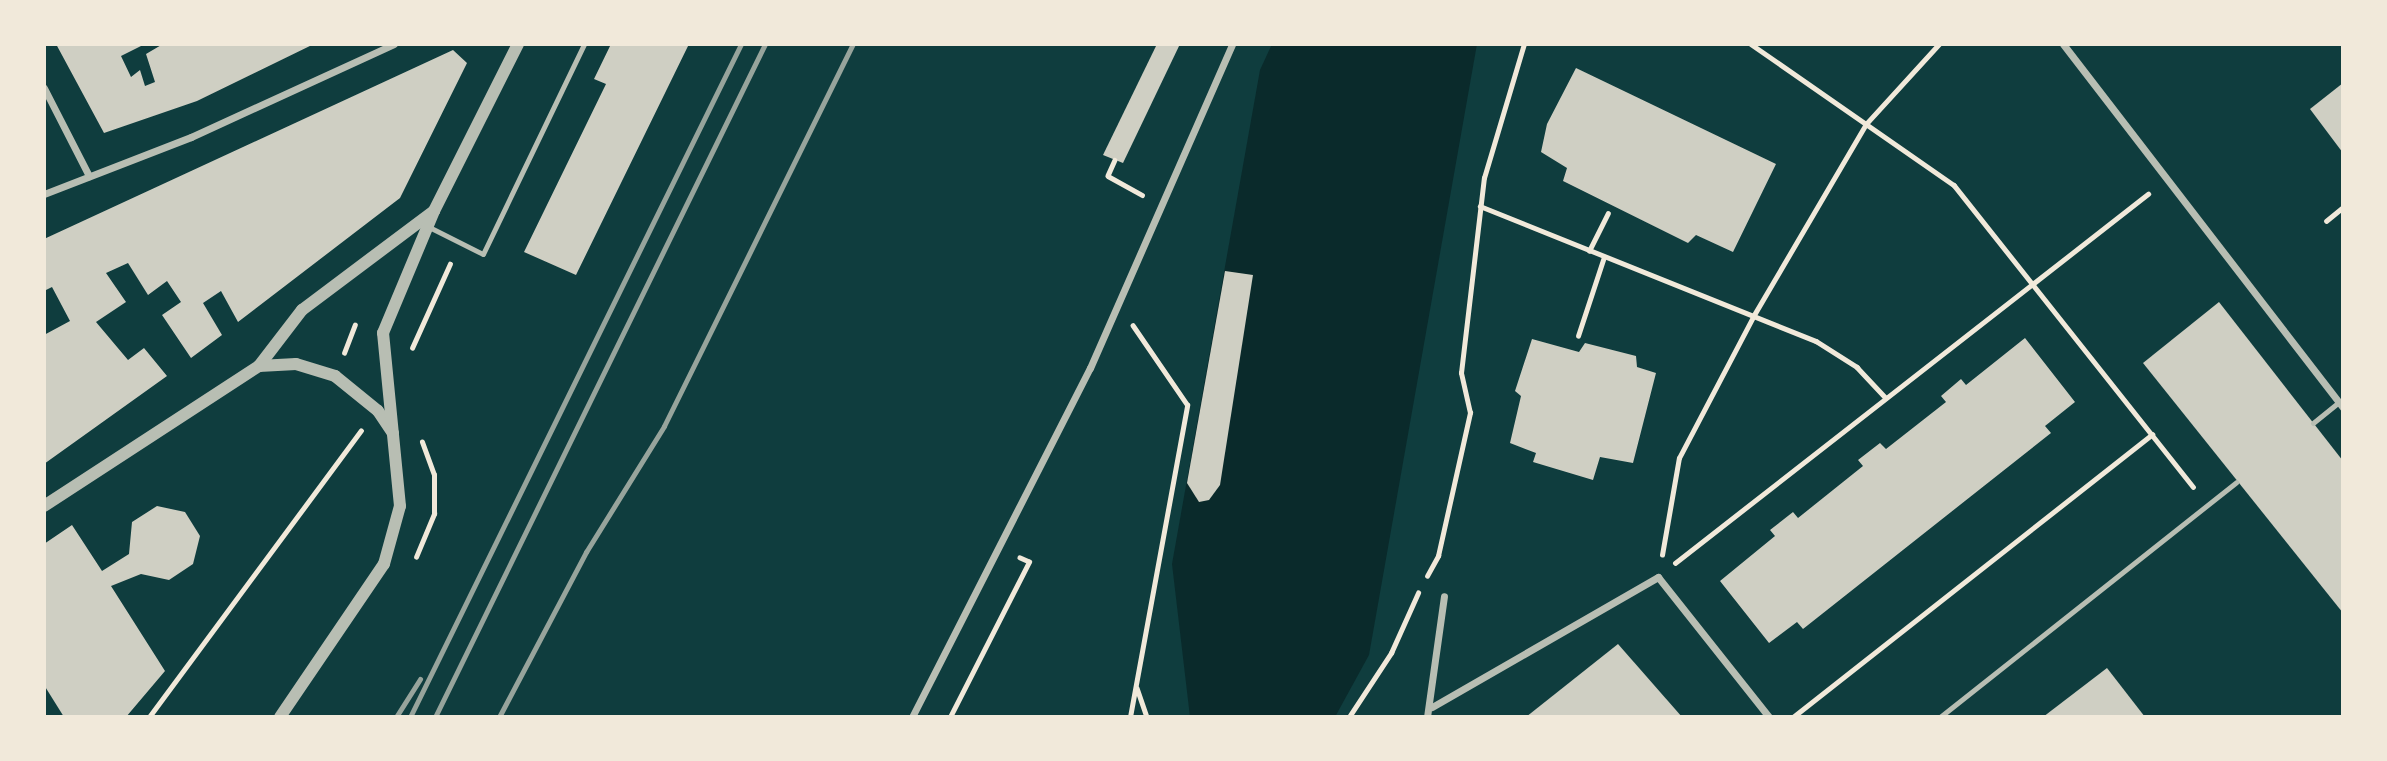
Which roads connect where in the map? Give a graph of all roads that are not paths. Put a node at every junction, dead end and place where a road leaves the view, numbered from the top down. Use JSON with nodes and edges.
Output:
{"nodes":[{"id":1,"x":394,"y":44,"type":"edge"},
{"id":2,"x":518,"y":44,"type":"edge"},
{"id":3,"x":584,"y":44,"type":"edge"},
{"id":4,"x":1232,"y":44,"type":"edge"},
{"id":5,"x":2063,"y":44,"type":"edge"},
{"id":6,"x":44,"y":88,"type":"edge"},
{"id":7,"x":89,"y":176,"type":"junction"},
{"id":8,"x":44,"y":194,"type":"edge"},
{"id":9,"x":434,"y":211,"type":"junction"},
{"id":10,"x":429,"y":227,"type":"junction"},
{"id":11,"x":259,"y":366,"type":"junction"},
{"id":12,"x":2341,"y":405,"type":"edge"},
{"id":13,"x":2313,"y":423,"type":"dead end"},
{"id":14,"x":394,"y":435,"type":"junction"},
{"id":15,"x":2236,"y":482,"type":"dead end"},
{"id":16,"x":44,"y":506,"type":"edge"},
{"id":17,"x":1444,"y":596,"type":"dead end"},
{"id":18,"x":1432,"y":707,"type":"junction"},
{"id":19,"x":280,"y":717,"type":"edge"},
{"id":20,"x":912,"y":717,"type":"edge"},
{"id":21,"x":1427,"y":717,"type":"edge"},
{"id":22,"x":1769,"y":717,"type":"edge"},
{"id":23,"x":1940,"y":717,"type":"edge"}],
"edges":[{"from":1,"to":7,"type":"street"},
{"from":2,"to":9,"type":"street"},
{"from":3,"to":10,"type":"lane"},
{"from":4,"to":20,"type":"street"},
{"from":5,"to":12,"type":"street"},
{"from":6,"to":7,"type":"street"},
{"from":7,"to":8,"type":"street"},
{"from":9,"to":10,"type":"street"},
{"from":9,"to":11,"type":"street"},
{"from":10,"to":14,"type":"street"},
{"from":11,"to":14,"type":"street"},
{"from":11,"to":16,"type":"street"},
{"from":12,"to":13,"type":"lane"},
{"from":14,"to":19,"type":"street"},
{"from":15,"to":23,"type":"lane"},
{"from":17,"to":18,"type":"street"},
{"from":18,"to":21,"type":"street"},
{"from":18,"to":22,"type":"street"}]}
